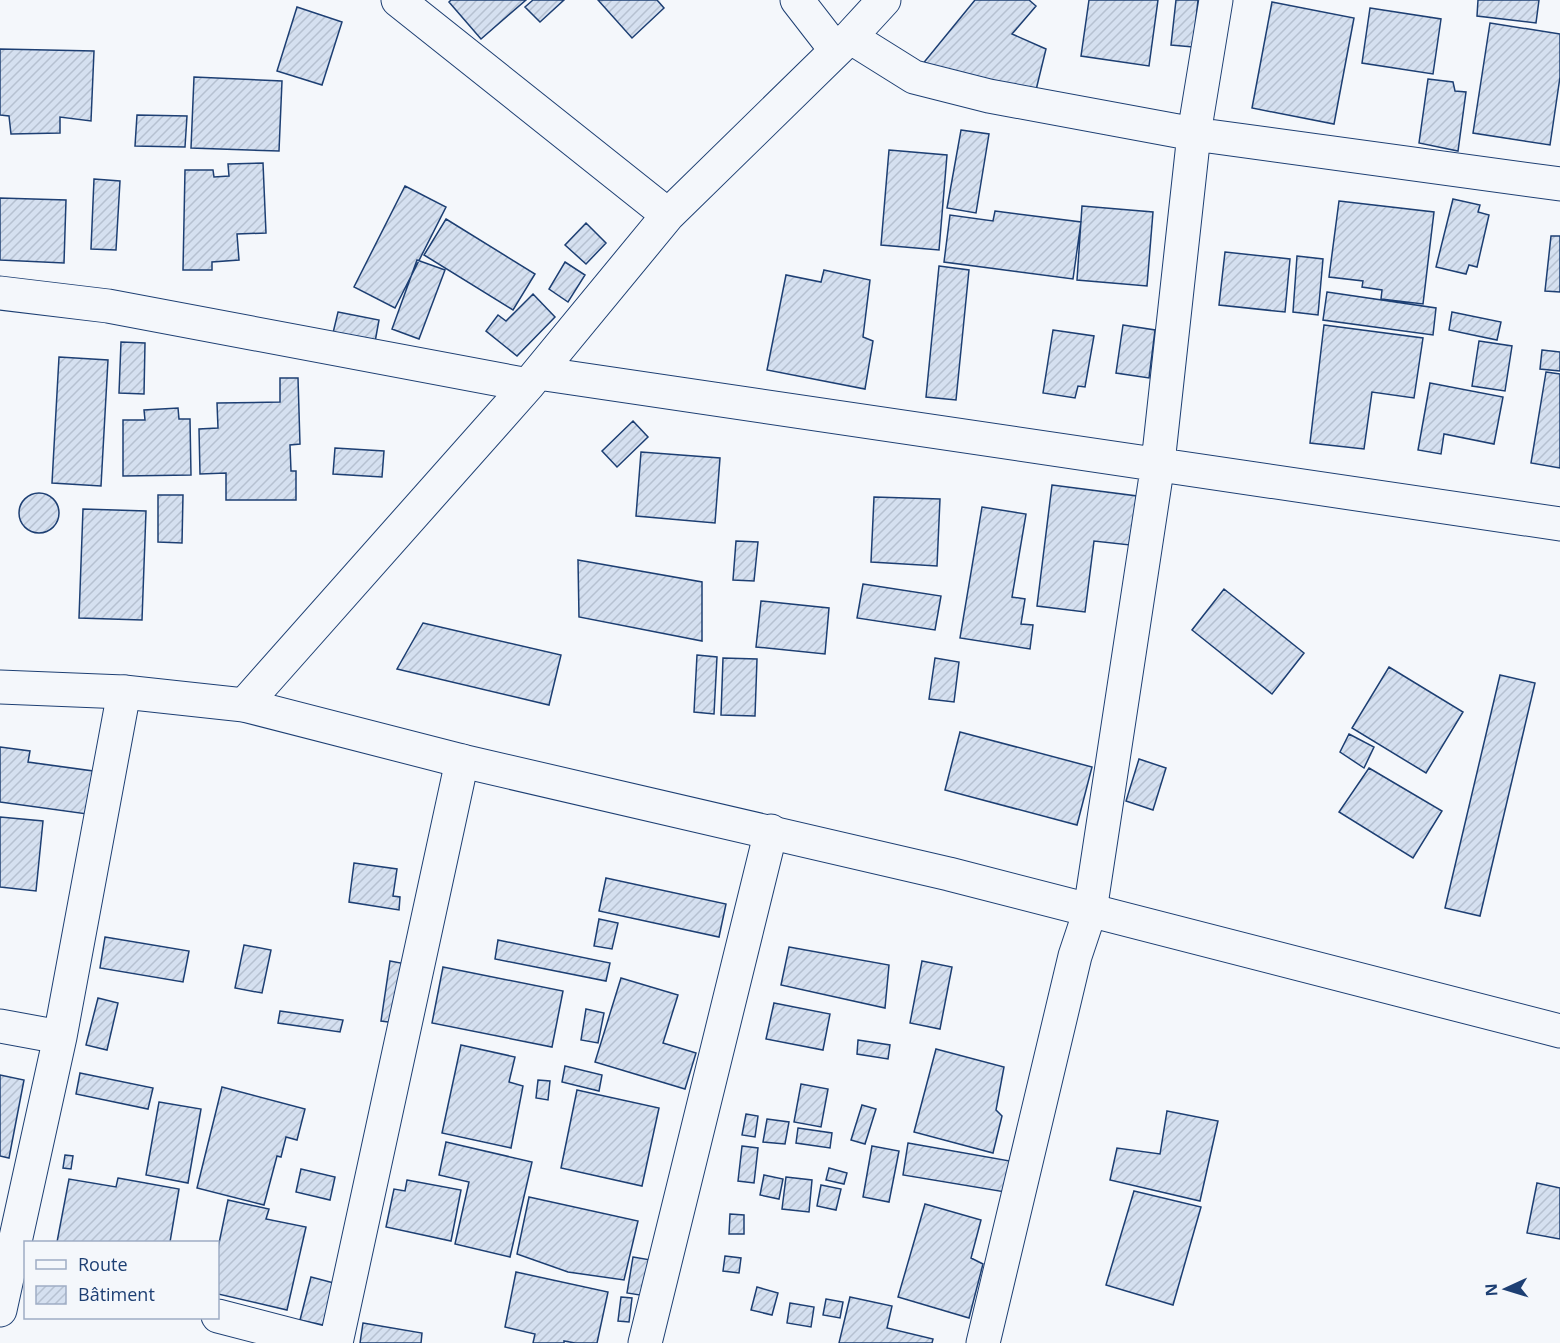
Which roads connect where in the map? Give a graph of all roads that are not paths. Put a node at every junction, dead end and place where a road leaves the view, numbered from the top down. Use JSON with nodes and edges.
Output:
{"nodes":[{"id":1,"x":398,"y":0,"type":"edge"},
{"id":2,"x":797,"y":0,"type":"edge"},
{"id":3,"x":884,"y":0,"type":"edge"},
{"id":4,"x":1216,"y":0,"type":"edge"},
{"id":5,"x":843,"y":43,"type":"junction"},
{"id":6,"x":1194,"y":134,"type":"junction"},
{"id":7,"x":1560,"y":184,"type":"edge"},
{"id":8,"x":668,"y":215,"type":"junction"},
{"id":9,"x":0,"y":293,"type":"edge"},
{"id":10,"x":533,"y":379,"type":"junction"},
{"id":11,"x":1158,"y":463,"type":"junction"},
{"id":12,"x":1560,"y":524,"type":"edge"},
{"id":13,"x":0,"y":687,"type":"edge"},
{"id":14,"x":124,"y":692,"type":"junction"},
{"id":15,"x":244,"y":705,"type":"junction"},
{"id":16,"x":462,"y":761,"type":"junction"},
{"id":17,"x":771,"y":831,"type":"junction"},
{"id":18,"x":1090,"y":911,"type":"junction"},
{"id":19,"x":0,"y":1026,"type":"edge"},
{"id":20,"x":1560,"y":1031,"type":"edge"},
{"id":21,"x":60,"y":1037,"type":"junction"},
{"id":22,"x":12,"y":1264,"type":"edge"},
{"id":23,"x":0,"y":1310,"type":"edge"},
{"id":24,"x":219,"y":1316,"type":"edge"},
{"id":25,"x":322,"y":1343,"type":"edge"},
{"id":26,"x":336,"y":1343,"type":"edge"},
{"id":27,"x":645,"y":1343,"type":"edge"},
{"id":28,"x":983,"y":1343,"type":"edge"}],
"edges":[{"from":1,"to":8,"type":"main road"},
{"from":2,"to":5,"type":"main road"},
{"from":3,"to":5,"type":"main road"},
{"from":4,"to":6,"type":"main road"},
{"from":5,"to":6,"type":"main road"},
{"from":5,"to":8,"type":"main road"},
{"from":6,"to":7,"type":"main road"},
{"from":6,"to":11,"type":"main road"},
{"from":8,"to":10,"type":"main road"},
{"from":9,"to":10,"type":"main road"},
{"from":10,"to":11,"type":"main road"},
{"from":10,"to":15,"type":"main road"},
{"from":11,"to":12,"type":"main road"},
{"from":11,"to":18,"type":"main road"},
{"from":13,"to":14,"type":"main road"},
{"from":14,"to":15,"type":"main road"},
{"from":14,"to":21,"type":"main road"},
{"from":15,"to":16,"type":"main road"},
{"from":16,"to":17,"type":"main road"},
{"from":16,"to":26,"type":"main road"},
{"from":17,"to":18,"type":"main road"},
{"from":17,"to":27,"type":"main road"},
{"from":18,"to":20,"type":"main road"},
{"from":18,"to":28,"type":"main road"},
{"from":19,"to":21,"type":"main road"},
{"from":21,"to":22,"type":"main road"},
{"from":22,"to":23,"type":"main road"},
{"from":24,"to":25,"type":"main road"}]}
